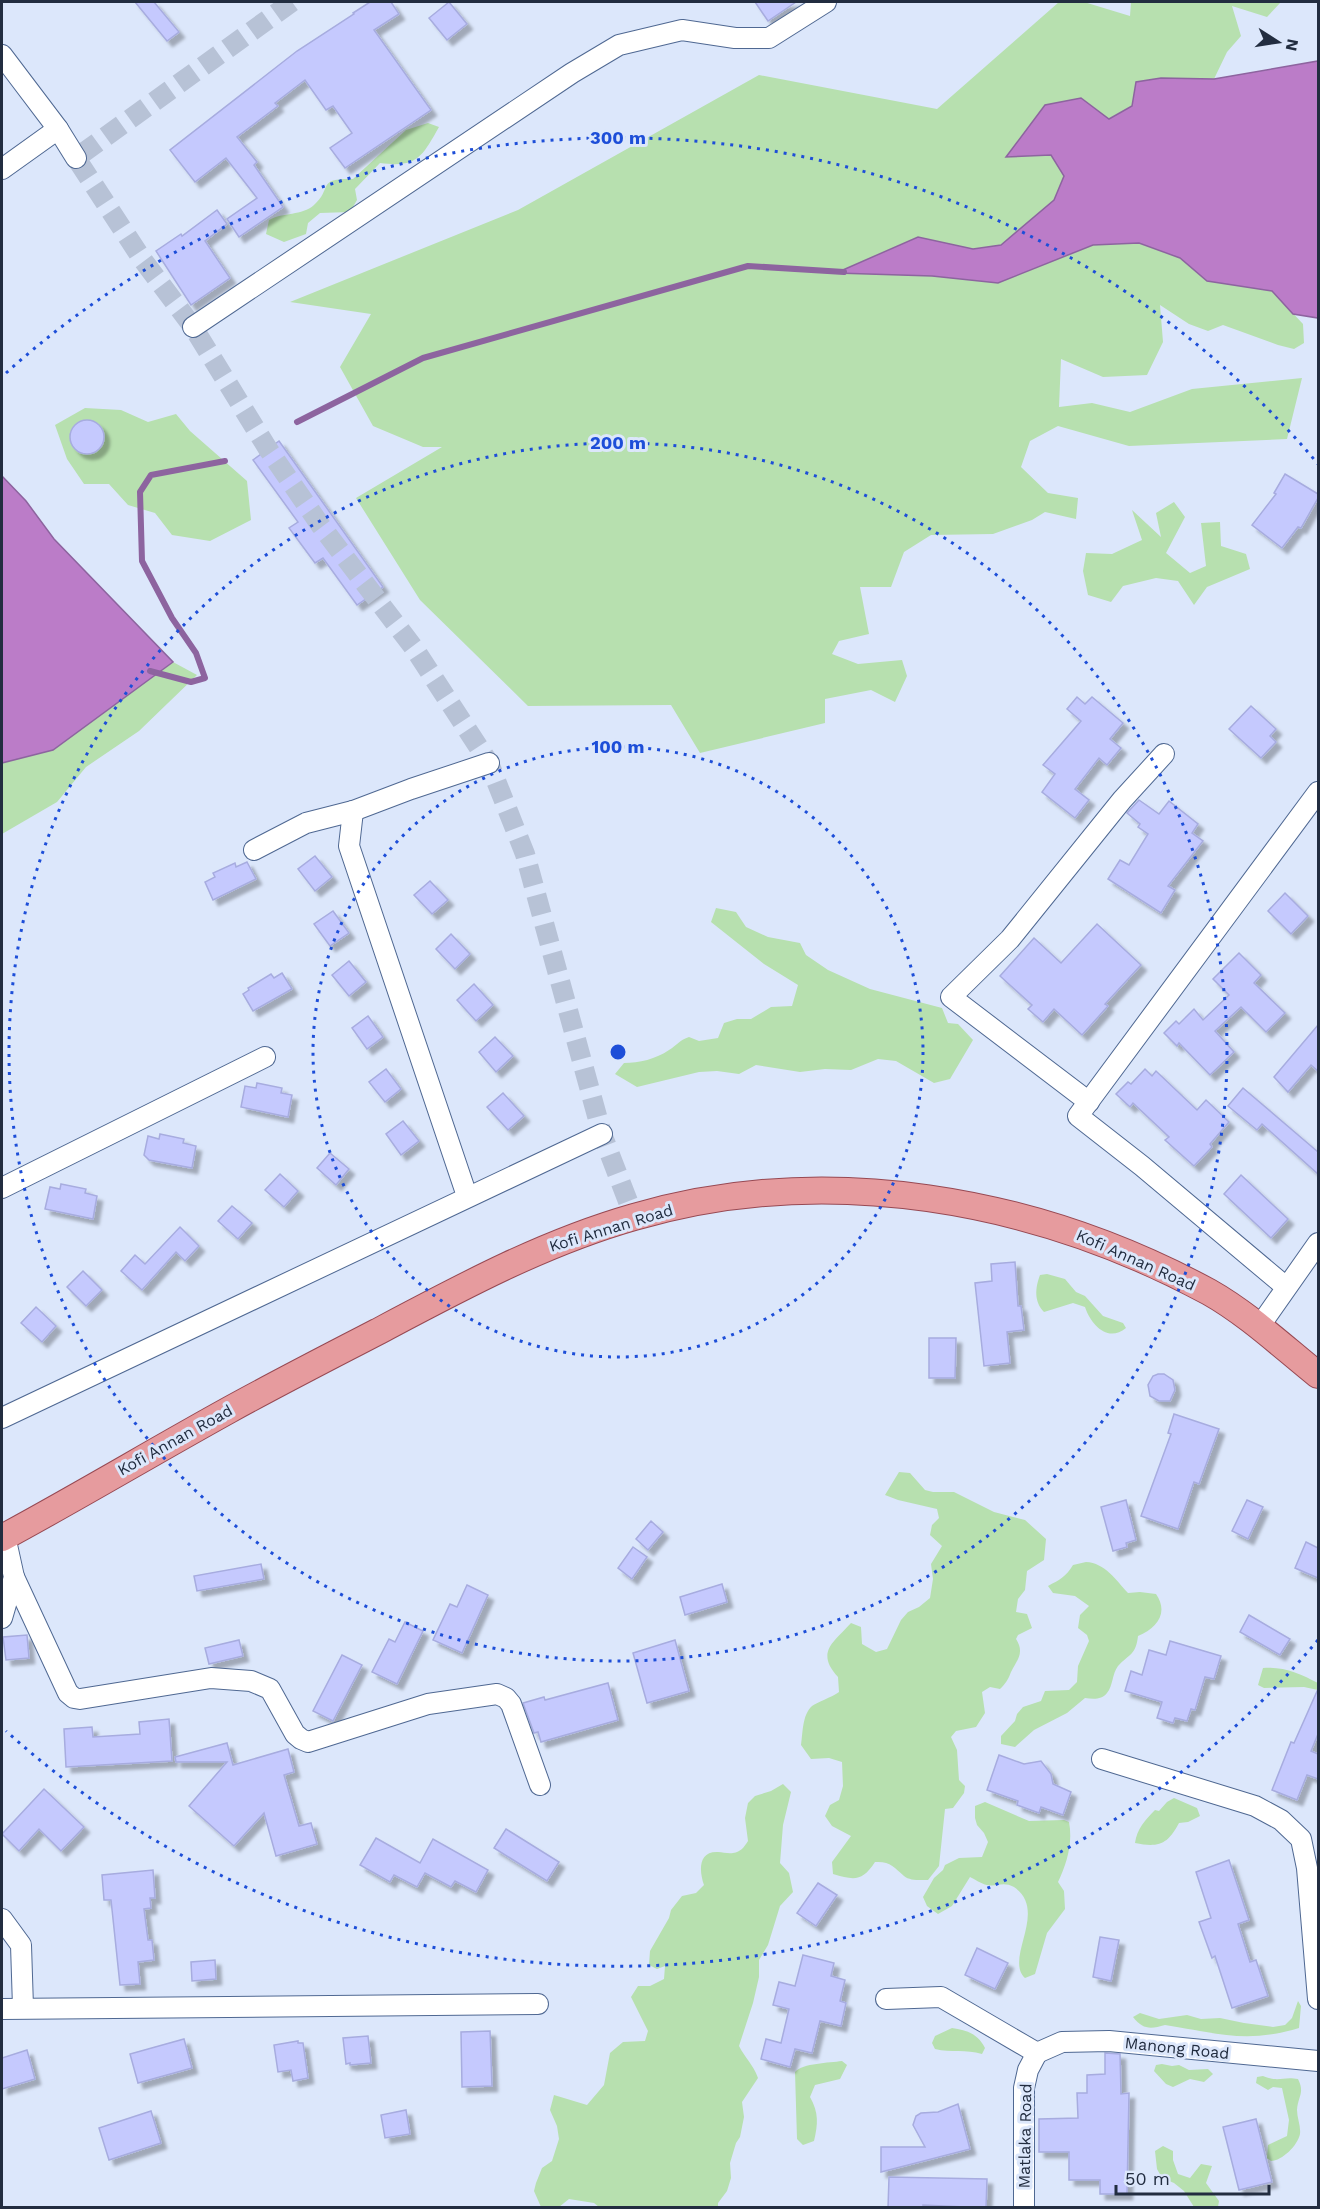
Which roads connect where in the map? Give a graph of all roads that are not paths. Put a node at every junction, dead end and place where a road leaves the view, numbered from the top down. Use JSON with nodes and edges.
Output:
{"nodes":[{"id":1,"x":826,"y":2,"type":"edge"},
{"id":2,"x":2,"y":55,"type":"edge"},
{"id":3,"x":58,"y":129,"type":"junction"},
{"id":4,"x":76,"y":158,"type":"dead end"},
{"id":5,"x":2,"y":169,"type":"edge"},
{"id":6,"x":193,"y":327,"type":"dead end"},
{"id":7,"x":1164,"y":754,"type":"dead end"},
{"id":8,"x":489,"y":764,"type":"dead end"},
{"id":9,"x":1318,"y":792,"type":"edge"},
{"id":10,"x":353,"y":811,"type":"junction"},
{"id":11,"x":254,"y":850,"type":"dead end"},
{"id":12,"x":265,"y":1057,"type":"dead end"},
{"id":13,"x":1089,"y":1102,"type":"junction"},
{"id":14,"x":602,"y":1134,"type":"dead end"},
{"id":15,"x":2,"y":1188,"type":"edge"},
{"id":16,"x":467,"y":1196,"type":"junction"},
{"id":17,"x":1318,"y":1243,"type":"edge"},
{"id":18,"x":1286,"y":1287,"type":"junction"},
{"id":19,"x":1259,"y":1327,"type":"junction"},
{"id":20,"x":1318,"y":1375,"type":"edge"},
{"id":21,"x":2,"y":1418,"type":"edge"},
{"id":22,"x":3,"y":1537,"type":"edge"},
{"id":23,"x":14,"y":1577,"type":"junction"},
{"id":24,"x":2,"y":1618,"type":"edge"},
{"id":25,"x":1102,"y":1759,"type":"dead end"},
{"id":26,"x":540,"y":1785,"type":"dead end"},
{"id":27,"x":2,"y":1919,"type":"edge"},
{"id":28,"x":886,"y":1999,"type":"dead end"},
{"id":29,"x":1318,"y":2000,"type":"edge"},
{"id":30,"x":538,"y":2004,"type":"dead end"},
{"id":31,"x":23,"y":2007,"type":"junction"},
{"id":32,"x":2,"y":2009,"type":"edge"},
{"id":33,"x":1037,"y":2053,"type":"junction"},
{"id":34,"x":1318,"y":2061,"type":"edge"},
{"id":35,"x":1024,"y":2208,"type":"edge"}],
"edges":[{"from":1,"to":6,"type":"street"},
{"from":2,"to":3,"type":"street"},
{"from":3,"to":4,"type":"street"},
{"from":3,"to":5,"type":"street"},
{"from":7,"to":13,"type":"street"},
{"from":8,"to":10,"type":"street"},
{"from":9,"to":13,"type":"street"},
{"from":10,"to":11,"type":"street"},
{"from":10,"to":16,"type":"street"},
{"from":12,"to":15,"type":"street"},
{"from":13,"to":18,"type":"street"},
{"from":14,"to":16,"type":"street"},
{"from":16,"to":21,"type":"street"},
{"from":17,"to":18,"type":"street"},
{"from":18,"to":19,"type":"street"},
{"from":19,"to":20,"type":"main road","name":"Kofi Annan Road"},
{"from":19,"to":22,"type":"main road","name":"Kofi Annan Road"},
{"from":22,"to":23,"type":"street"},
{"from":23,"to":24,"type":"street"},
{"from":23,"to":26,"type":"street"},
{"from":25,"to":29,"type":"street"},
{"from":27,"to":31,"type":"street"},
{"from":28,"to":33,"type":"street"},
{"from":30,"to":31,"type":"street"},
{"from":31,"to":32,"type":"street"},
{"from":33,"to":34,"type":"street","name":"Manong Road"},
{"from":33,"to":35,"type":"street","name":"Matlaka Road"}]}
